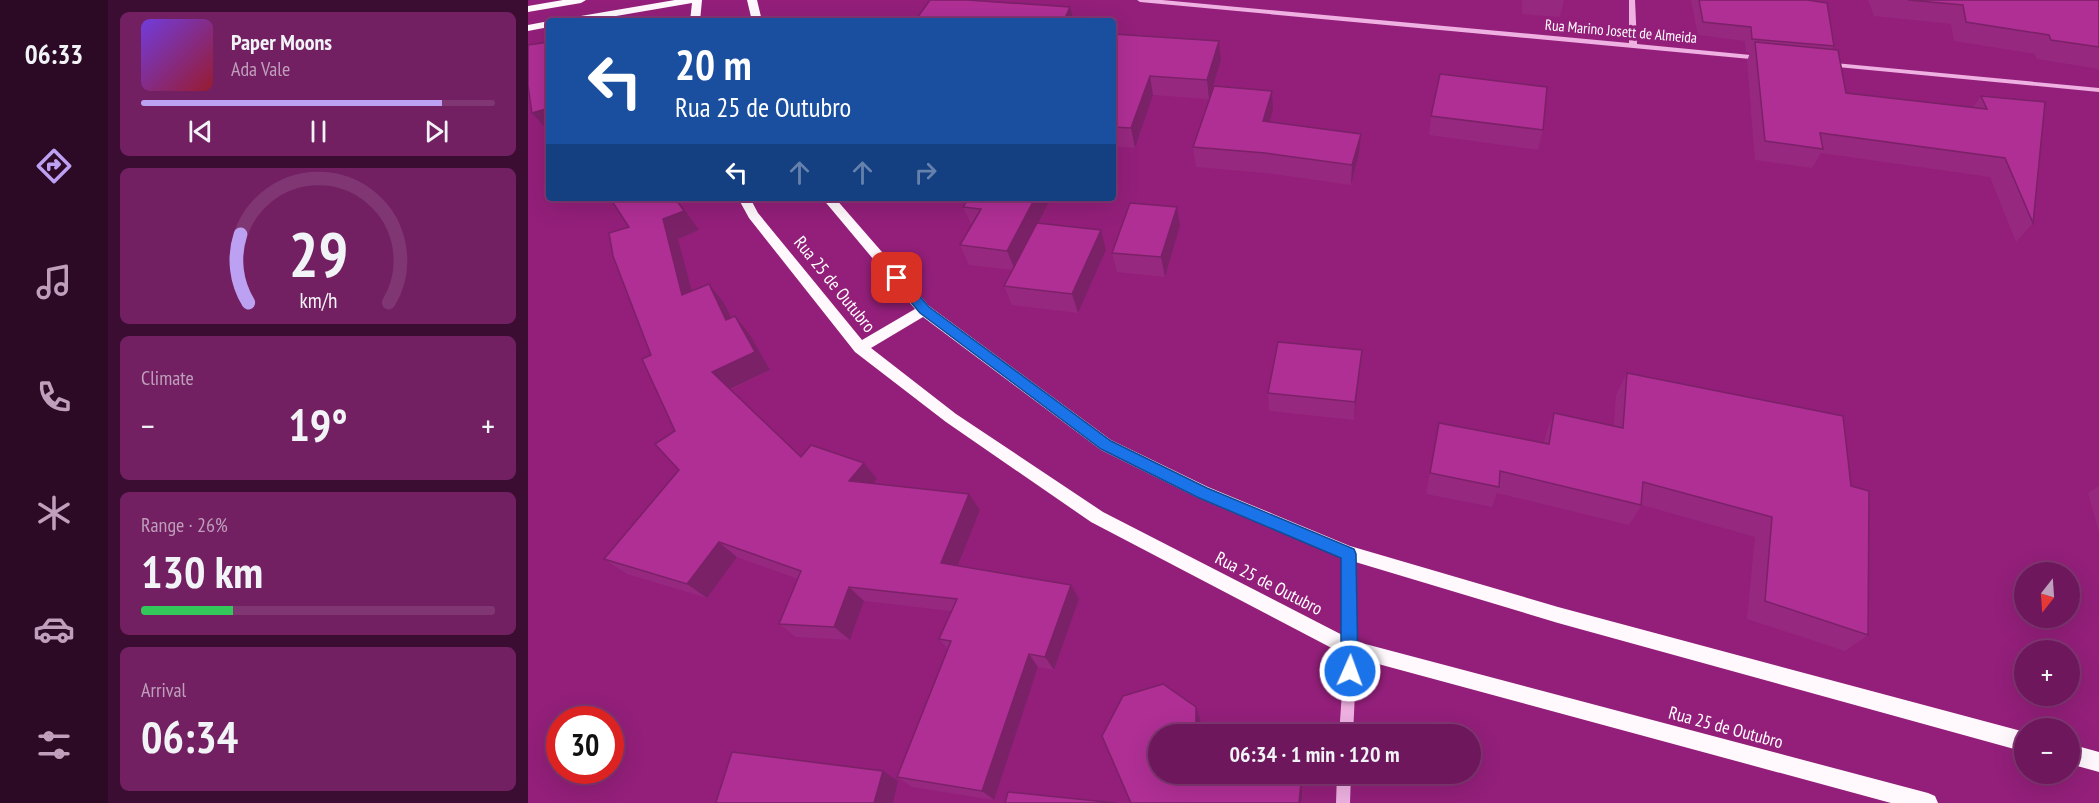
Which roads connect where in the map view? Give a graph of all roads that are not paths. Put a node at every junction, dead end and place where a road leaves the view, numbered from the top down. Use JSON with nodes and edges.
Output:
{"nodes":[{"id":1,"x":581,"y":0,"type":"edge"},
{"id":2,"x":693,"y":0,"type":"edge"},
{"id":3,"x":697,"y":0,"type":"edge"},
{"id":4,"x":752,"y":0,"type":"edge"},
{"id":5,"x":1140,"y":0,"type":"edge"},
{"id":6,"x":1632,"y":0,"type":"edge"},
{"id":7,"x":1180,"y":2,"type":"edge"},
{"id":8,"x":528,"y":9,"type":"edge"},
{"id":9,"x":586,"y":18,"type":"edge"},
{"id":10,"x":695,"y":18,"type":"edge"},
{"id":11,"x":756,"y":18,"type":"edge"},
{"id":12,"x":546,"y":25,"type":"edge"},
{"id":13,"x":528,"y":28,"type":"edge"},
{"id":14,"x":1633,"y":46,"type":"junction"},
{"id":15,"x":1773,"y":59,"type":"edge"},
{"id":16,"x":1819,"y":64,"type":"edge"},
{"id":17,"x":2099,"y":90,"type":"edge"},
{"id":18,"x":746,"y":201,"type":"edge"},
{"id":19,"x":831,"y":201,"type":"edge"},
{"id":20,"x":924,"y":310,"type":"junction"},
{"id":21,"x":860,"y":348,"type":"junction"},
{"id":22,"x":1348,"y":554,"type":"junction"},
{"id":23,"x":1351,"y":649,"type":"junction"},
{"id":24,"x":1347,"y":724,"type":"edge"},
{"id":25,"x":2014,"y":739,"type":"edge"},
{"id":26,"x":2080,"y":757,"type":"edge"},
{"id":27,"x":2099,"y":762,"type":"edge"},
{"id":28,"x":1343,"y":784,"type":"edge"},
{"id":29,"x":1342,"y":803,"type":"edge"},
{"id":30,"x":1928,"y":803,"type":"edge"}],
"edges":[{"from":1,"to":8,"type":"main road"},
{"from":2,"to":9,"type":"main road"},
{"from":3,"to":10,"type":"main road"},
{"from":4,"to":11,"type":"main road"},
{"from":5,"to":7,"type":"street","name":"Rua Marino Josett de Almeida"},
{"from":6,"to":14,"type":"street"},
{"from":7,"to":14,"type":"street","name":"Rua Marino Josett de Almeida"},
{"from":12,"to":13,"type":"main road"},
{"from":14,"to":15,"type":"street","name":"Rua Marino Josett de Almeida"},
{"from":16,"to":17,"type":"street"},
{"from":18,"to":21,"type":"main road","name":"Rua 25 de Outubro"},
{"from":19,"to":20,"type":"main road"},
{"from":20,"to":21,"type":"main road"},
{"from":20,"to":22,"type":"main road"},
{"from":21,"to":23,"type":"main road","name":"Rua 25 de Outubro"},
{"from":22,"to":23,"type":"street"},
{"from":22,"to":25,"type":"main road"},
{"from":23,"to":24,"type":"street"},
{"from":23,"to":30,"type":"main road","name":"Rua 25 de Outubro"},
{"from":26,"to":27,"type":"main road"},
{"from":28,"to":29,"type":"street"}]}
